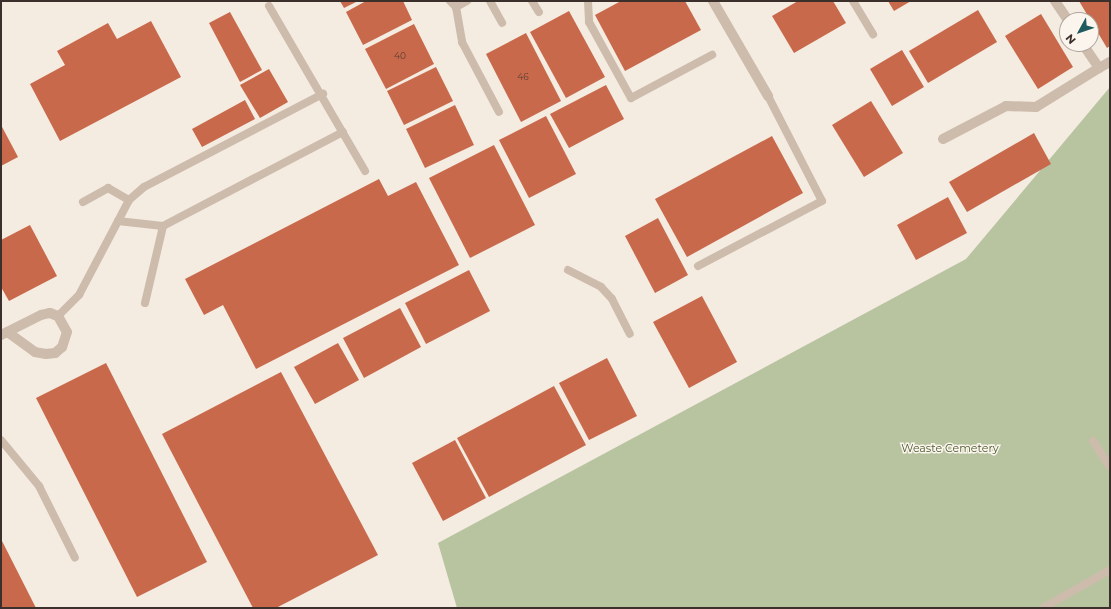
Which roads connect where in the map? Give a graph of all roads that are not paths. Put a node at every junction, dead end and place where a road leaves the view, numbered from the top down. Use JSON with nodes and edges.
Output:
{"nodes":[{"id":1,"x":467,"y":1,"type":"edge"},
{"id":2,"x":490,"y":1,"type":"edge"},
{"id":3,"x":532,"y":1,"type":"edge"},
{"id":4,"x":588,"y":1,"type":"edge"},
{"id":5,"x":713,"y":1,"type":"edge"},
{"id":6,"x":853,"y":1,"type":"edge"},
{"id":7,"x":1055,"y":1,"type":"edge"},
{"id":8,"x":453,"y":4,"type":"edge"},
{"id":9,"x":269,"y":6,"type":"dead end"},
{"id":10,"x":539,"y":12,"type":"dead end"},
{"id":11,"x":1063,"y":12,"type":"edge"},
{"id":12,"x":502,"y":23,"type":"dead end"},
{"id":13,"x":873,"y":34,"type":"dead end"},
{"id":14,"x":1088,"y":52,"type":"edge"},
{"id":15,"x":712,"y":55,"type":"dead end"},
{"id":16,"x":1110,"y":62,"type":"edge"},
{"id":17,"x":1099,"y":68,"type":"junction"},
{"id":18,"x":323,"y":94,"type":"junction"},
{"id":19,"x":768,"y":96,"type":"joint"},
{"id":20,"x":499,"y":112,"type":"dead end"},
{"id":21,"x":343,"y":132,"type":"junction"},
{"id":22,"x":943,"y":139,"type":"dead end"},
{"id":23,"x":365,"y":171,"type":"dead end"},
{"id":24,"x":129,"y":200,"type":"junction"},
{"id":25,"x":83,"y":202,"type":"dead end"},
{"id":26,"x":118,"y":221,"type":"junction"},
{"id":27,"x":163,"y":226,"type":"junction"},
{"id":28,"x":698,"y":266,"type":"dead end"},
{"id":29,"x":568,"y":270,"type":"dead end"},
{"id":30,"x":145,"y":303,"type":"dead end"},
{"id":31,"x":58,"y":316,"type":"junction"},
{"id":32,"x":4,"y":333,"type":"edge"},
{"id":33,"x":630,"y":334,"type":"dead end"},
{"id":34,"x":1,"y":440,"type":"edge"},
{"id":35,"x":1093,"y":441,"type":"dead end"},
{"id":36,"x":1110,"y":467,"type":"edge"},
{"id":37,"x":75,"y":558,"type":"dead end"},
{"id":38,"x":1110,"y":570,"type":"edge"},
{"id":39,"x":1043,"y":608,"type":"edge"}],
"edges":[{"from":1,"to":8,"type":"lane"},
{"from":2,"to":12,"type":"lane"},
{"from":3,"to":10,"type":"lane"},
{"from":4,"to":15,"type":"lane"},
{"from":5,"to":19,"type":"street"},
{"from":6,"to":13,"type":"lane"},
{"from":7,"to":11,"type":"street"},
{"from":8,"to":20,"type":"lane"},
{"from":9,"to":18,"type":"lane"},
{"from":14,"to":17,"type":"street"},
{"from":16,"to":17,"type":"street"},
{"from":17,"to":22,"type":"street"},
{"from":18,"to":21,"type":"lane"},
{"from":18,"to":24,"type":"lane"},
{"from":19,"to":28,"type":"lane"},
{"from":21,"to":23,"type":"lane"},
{"from":21,"to":27,"type":"lane"},
{"from":24,"to":25,"type":"lane"},
{"from":24,"to":26,"type":"lane"},
{"from":26,"to":27,"type":"lane"},
{"from":26,"to":31,"type":"lane"},
{"from":27,"to":30,"type":"lane"},
{"from":29,"to":33,"type":"lane"},
{"from":31,"to":32,"type":"street"},
{"from":31,"to":32,"type":"street"},
{"from":34,"to":37,"type":"lane"},
{"from":35,"to":36,"type":"lane"},
{"from":38,"to":39,"type":"lane"}]}
